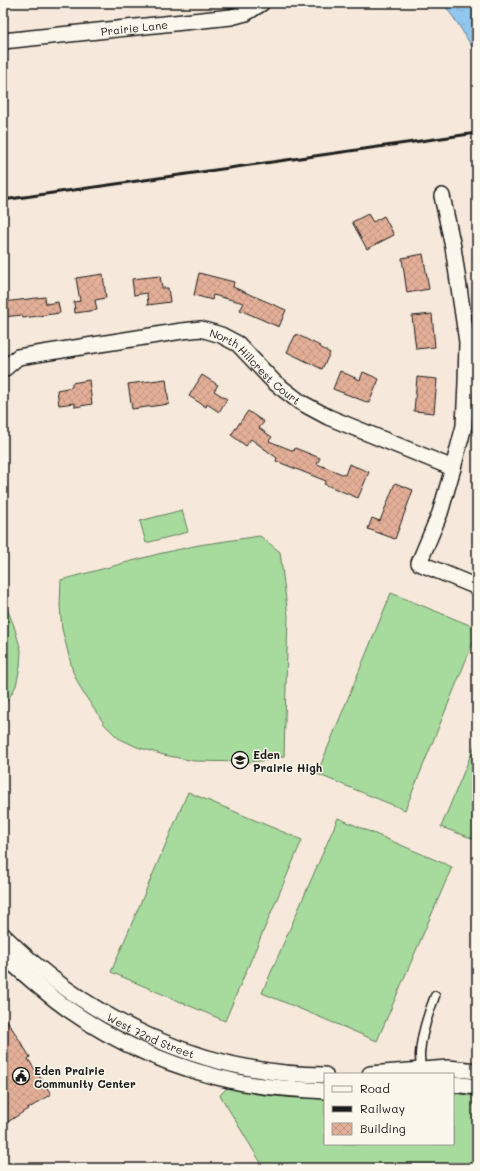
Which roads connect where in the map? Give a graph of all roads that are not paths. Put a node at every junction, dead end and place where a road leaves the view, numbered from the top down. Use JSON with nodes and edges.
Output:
{"nodes":[{"id":1,"x":262,"y":3,"type":"edge"},
{"id":2,"x":3,"y":41,"type":"edge"},
{"id":3,"x":442,"y":196,"type":"dead end"},
{"id":4,"x":3,"y":370,"type":"edge"},
{"id":5,"x":453,"y":468,"type":"junction"},
{"id":6,"x":477,"y":587,"type":"edge"},
{"id":7,"x":3,"y":935,"type":"edge"},
{"id":8,"x":3,"y":955,"type":"edge"},
{"id":9,"x":435,"y":996,"type":"dead end"},
{"id":10,"x":477,"y":1071,"type":"edge"},
{"id":11,"x":421,"y":1072,"type":"edge"},
{"id":12,"x":396,"y":1073,"type":"edge"},
{"id":13,"x":324,"y":1075,"type":"edge"},
{"id":14,"x":454,"y":1084,"type":"edge"},
{"id":15,"x":477,"y":1087,"type":"edge"},
{"id":16,"x":324,"y":1091,"type":"edge"}],
"edges":[{"from":1,"to":2,"type":"street","name":"Prairie Lane"},
{"from":3,"to":5,"type":"street"},
{"from":4,"to":5,"type":"street","name":"North Hillcrest Court"},
{"from":5,"to":6,"type":"street"},
{"from":7,"to":13,"type":"street","name":"West 72nd Street"},
{"from":8,"to":16,"type":"street","name":"West 72nd Street"},
{"from":9,"to":11,"type":"lane"},
{"from":10,"to":11,"type":"street"},
{"from":11,"to":12,"type":"street"},
{"from":14,"to":15,"type":"street"}]}
